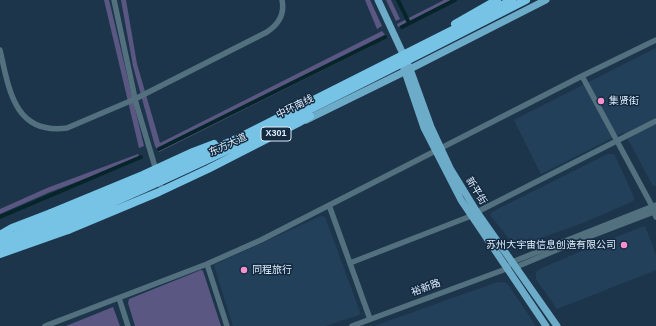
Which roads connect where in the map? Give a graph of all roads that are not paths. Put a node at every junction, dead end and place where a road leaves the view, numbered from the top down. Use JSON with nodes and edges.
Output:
{"nodes":[{"id":1,"x":114,"y":0,"type":"edge"},
{"id":2,"x":282,"y":0,"type":"edge"},
{"id":3,"x":378,"y":0,"type":"edge"},
{"id":4,"x":498,"y":0,"type":"edge"},
{"id":5,"x":503,"y":0,"type":"edge"},
{"id":6,"x":512,"y":0,"type":"edge"},
{"id":7,"x":526,"y":0,"type":"edge"},
{"id":8,"x":546,"y":0,"type":"edge"},
{"id":9,"x":656,"y":40,"type":"edge"},
{"id":10,"x":424,"y":44,"type":"junction"},
{"id":11,"x":0,"y":50,"type":"edge"},
{"id":12,"x":402,"y":53,"type":"junction"},
{"id":13,"x":407,"y":71,"type":"junction"},
{"id":14,"x":582,"y":76,"type":"junction"},
{"id":15,"x":343,"y":95,"type":"junction"},
{"id":16,"x":135,"y":99,"type":"junction"},
{"id":17,"x":656,"y":122,"type":"edge"},
{"id":18,"x":258,"y":128,"type":"junction"},
{"id":19,"x":617,"y":142,"type":"junction"},
{"id":20,"x":438,"y":150,"type":"junction"},
{"id":21,"x":156,"y":172,"type":"junction"},
{"id":22,"x":161,"y":187,"type":"junction"},
{"id":23,"x":329,"y":205,"type":"junction"},
{"id":24,"x":655,"y":210,"type":"edge"},
{"id":25,"x":474,"y":214,"type":"junction"},
{"id":26,"x":0,"y":236,"type":"edge"},
{"id":27,"x":0,"y":241,"type":"edge"},
{"id":28,"x":0,"y":249,"type":"edge"},
{"id":29,"x":0,"y":254,"type":"edge"},
{"id":30,"x":350,"y":263,"type":"junction"},
{"id":31,"x":207,"y":264,"type":"junction"},
{"id":32,"x":514,"y":265,"type":"junction"},
{"id":33,"x":506,"y":269,"type":"junction"},
{"id":34,"x":118,"y":298,"type":"junction"},
{"id":35,"x":370,"y":320,"type":"junction"},
{"id":36,"x":45,"y":326,"type":"edge"},
{"id":37,"x":128,"y":326,"type":"edge"},
{"id":38,"x":227,"y":326,"type":"edge"},
{"id":39,"x":352,"y":326,"type":"edge"},
{"id":40,"x":546,"y":326,"type":"edge"},
{"id":41,"x":557,"y":326,"type":"edge"}],
"edges":[{"from":1,"to":16,"type":"street"},
{"from":2,"to":16,"type":"street"},
{"from":3,"to":12,"type":"main road","name":"新平街"},
{"from":4,"to":10,"type":"highway","bridge":true},
{"from":5,"to":12,"type":"main road","name":"东方大道","number":"X301"},
{"from":6,"to":10,"type":"highway","name":"中环南线","bridge":true},
{"from":7,"to":15,"type":"highway","name":"中环南线","bridge":true},
{"from":8,"to":13,"type":"main road","name":"东方大道","number":"X301"},
{"from":9,"to":14,"type":"street"},
{"from":10,"to":18,"type":"highway","name":"中环南线","bridge":true},
{"from":11,"to":16,"type":"street"},
{"from":12,"to":13,"type":"main road","name":"新平街"},
{"from":12,"to":21,"type":"main road","name":"东方大道","number":"X301"},
{"from":13,"to":20,"type":"main road","name":"新平街"},
{"from":13,"to":22,"type":"main road","name":"东方大道","number":"X301"},
{"from":14,"to":19,"type":"street"},
{"from":14,"to":20,"type":"street"},
{"from":15,"to":28,"type":"highway","name":"中环南线","bridge":true},
{"from":15,"to":29,"type":"highway","bridge":true},
{"from":16,"to":21,"type":"street"},
{"from":17,"to":19,"type":"street"},
{"from":18,"to":26,"type":"highway","bridge":true},
{"from":18,"to":27,"type":"highway","name":"中环南线","bridge":true},
{"from":19,"to":24,"type":"street"},
{"from":19,"to":25,"type":"street"},
{"from":20,"to":23,"type":"street"},
{"from":20,"to":25,"type":"main road","name":"新平街"},
{"from":21,"to":22,"type":"street"},
{"from":21,"to":26,"type":"main road","name":"东方大道","number":"X301"},
{"from":22,"to":29,"type":"main road","name":"东方大道","number":"X301"},
{"from":23,"to":30,"type":"street"},
{"from":23,"to":31,"type":"street"},
{"from":24,"to":32,"type":"street","name":"裕新路"},
{"from":25,"to":30,"type":"street"},
{"from":25,"to":32,"type":"main road","name":"新平街"},
{"from":25,"to":33,"type":"main road","name":"新平街"},
{"from":30,"to":35,"type":"street"},
{"from":31,"to":34,"type":"street"},
{"from":31,"to":38,"type":"street"},
{"from":32,"to":33,"type":"main road","name":"裕新路"},
{"from":32,"to":41,"type":"main road","name":"新平街"},
{"from":33,"to":35,"type":"street","name":"裕新路"},
{"from":33,"to":40,"type":"main road","name":"新平街"},
{"from":34,"to":36,"type":"street"},
{"from":34,"to":37,"type":"street"},
{"from":35,"to":39,"type":"street","name":"裕新路"}]}
